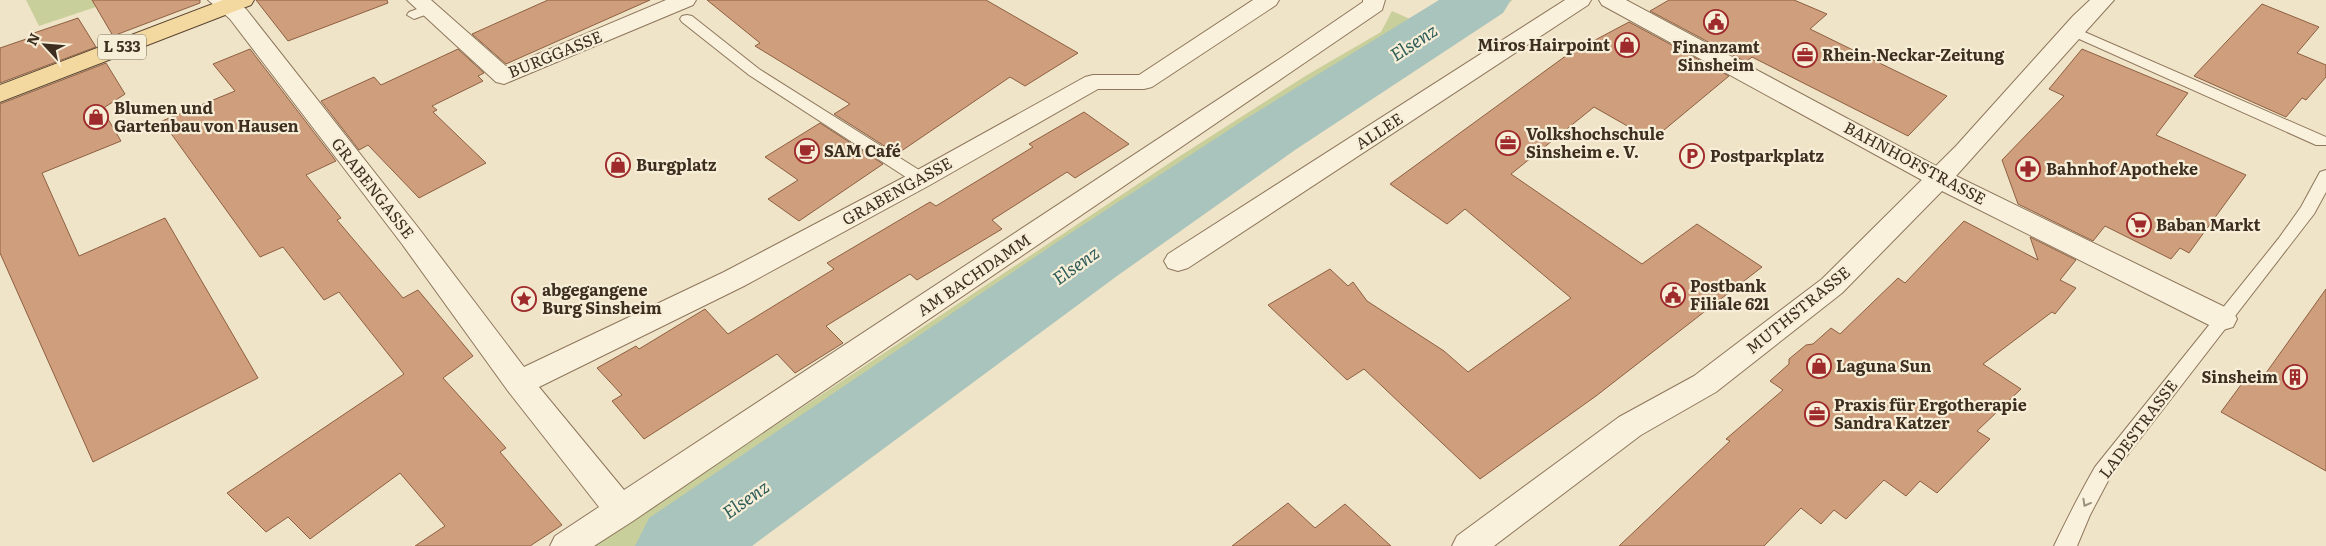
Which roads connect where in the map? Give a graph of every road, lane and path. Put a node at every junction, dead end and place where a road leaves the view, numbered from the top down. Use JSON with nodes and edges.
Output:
{"nodes":[{"id":1,"x":1268,"y":0,"type":"edge"},
{"id":2,"x":1374,"y":0,"type":"edge"},
{"id":3,"x":1580,"y":0,"type":"edge"},
{"id":4,"x":1610,"y":0,"type":"edge"},
{"id":5,"x":2103,"y":0,"type":"edge"},
{"id":6,"x":230,"y":2,"type":"edge"},
{"id":7,"x":420,"y":8,"type":"edge"},
{"id":8,"x":686,"y":10,"type":"edge"},
{"id":9,"x":2073,"y":31,"type":"junction"},
{"id":10,"x":0,"y":94,"type":"edge"},
{"id":11,"x":2322,"y":141,"type":"dead end"},
{"id":12,"x":2326,"y":176,"type":"edge"},
{"id":13,"x":921,"y":179,"type":"junction"},
{"id":14,"x":1940,"y":179,"type":"junction"},
{"id":15,"x":1178,"y":261,"type":"dead end"},
{"id":16,"x":2223,"y":319,"type":"junction"},
{"id":17,"x":519,"y":383,"type":"junction"},
{"id":18,"x":622,"y":511,"type":"junction"},
{"id":19,"x":567,"y":546,"type":"edge"},
{"id":20,"x":1469,"y":546,"type":"edge"},
{"id":21,"x":2065,"y":546,"type":"edge"}],
"edges":[{"from":1,"to":13,"type":"street","name":"GRABENGASSE"},
{"from":2,"to":18,"type":"street","name":"AM BACHDAMM"},
{"from":3,"to":15,"type":"street","name":"ALLEE"},
{"from":4,"to":14,"type":"street","name":"BAHNHOFSTRASSE"},
{"from":5,"to":9,"type":"street","name":"MUTHSTRASSE"},
{"from":6,"to":10,"type":"main road","number":"L 533"},
{"from":6,"to":17,"type":"street","name":"GRABENGASSE"},
{"from":7,"to":8,"type":"street","name":"BURGGASSE"},
{"from":8,"to":13,"type":"lane"},
{"from":9,"to":11,"type":"lane"},
{"from":9,"to":14,"type":"street","name":"MUTHSTRASSE"},
{"from":12,"to":16,"type":"lane","name":"LADESTRASSE"},
{"from":13,"to":17,"type":"street","name":"GRABENGASSE"},
{"from":14,"to":16,"type":"street","name":"BAHNHOFSTRASSE"},
{"from":14,"to":20,"type":"street","name":"MUTHSTRASSE"},
{"from":16,"to":21,"type":"lane","name":"LADESTRASSE","one_way":true},
{"from":17,"to":18,"type":"street","name":"GRABENGASSE"},
{"from":18,"to":19,"type":"street","name":"AM BACHDAMM"}]}
